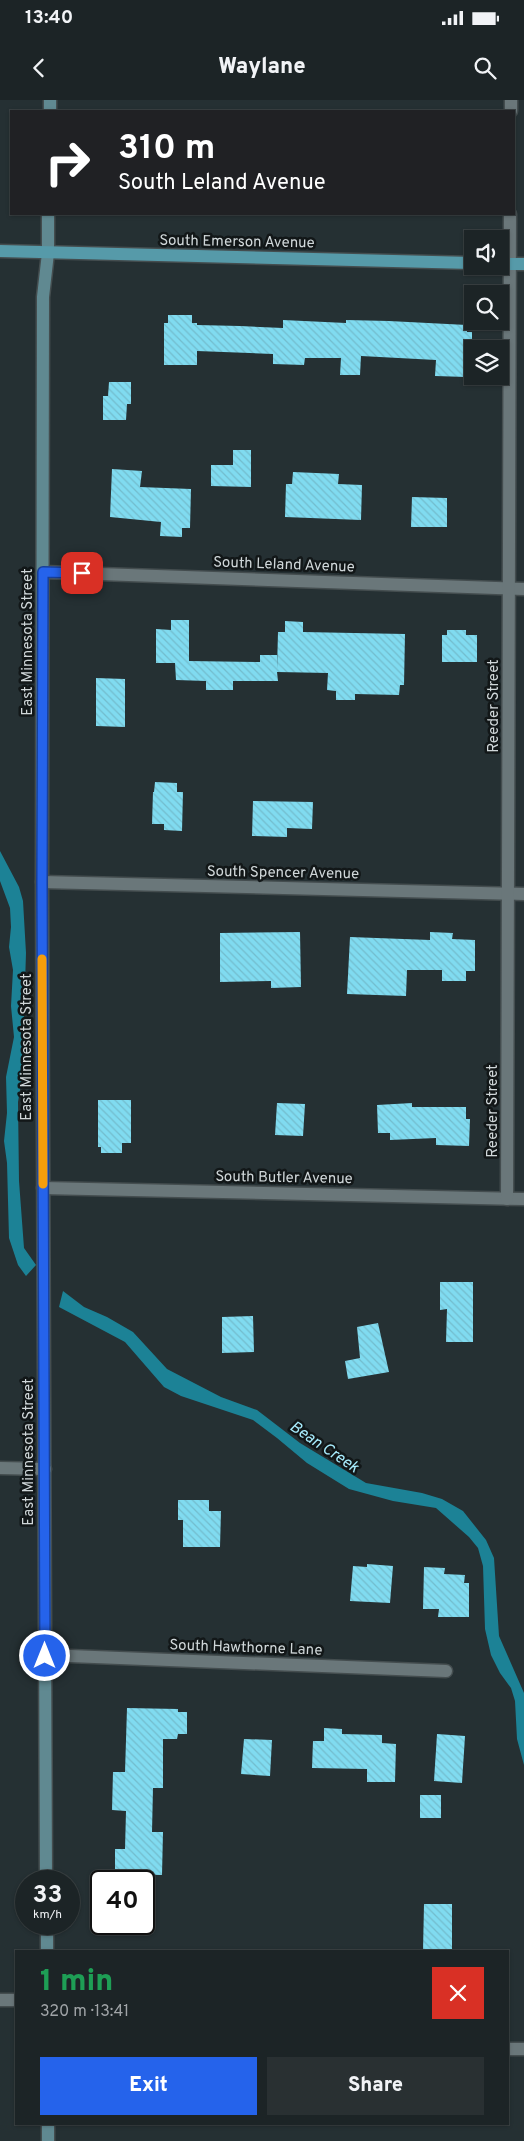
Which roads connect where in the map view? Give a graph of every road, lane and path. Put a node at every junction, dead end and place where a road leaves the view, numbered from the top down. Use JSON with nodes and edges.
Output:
{"nodes":[{"id":1,"x":48,"y":215,"type":"edge"},
{"id":2,"x":510,"y":215,"type":"edge"},
{"id":3,"x":508,"y":230,"type":"edge"},
{"id":4,"x":0,"y":251,"type":"edge"},
{"id":5,"x":48,"y":252,"type":"junction"},
{"id":6,"x":464,"y":263,"type":"edge"},
{"id":7,"x":509,"y":264,"type":"edge"},
{"id":8,"x":524,"y":264,"type":"edge"},
{"id":9,"x":505,"y":275,"type":"edge"},
{"id":10,"x":43,"y":572,"type":"junction"},
{"id":11,"x":509,"y":589,"type":"junction"},
{"id":12,"x":524,"y":589,"type":"edge"},
{"id":13,"x":42,"y":882,"type":"junction"},
{"id":14,"x":509,"y":894,"type":"junction"},
{"id":15,"x":524,"y":894,"type":"edge"},
{"id":16,"x":43,"y":1188,"type":"junction"},
{"id":17,"x":507,"y":1199,"type":"junction"},
{"id":18,"x":524,"y":1199,"type":"edge"},
{"id":19,"x":0,"y":1468,"type":"edge"},
{"id":20,"x":44,"y":1469,"type":"junction"},
{"id":21,"x":45,"y":1656,"type":"junction"},
{"id":22,"x":446,"y":1671,"type":"dead end"},
{"id":23,"x":46,"y":1870,"type":"edge"},
{"id":24,"x":47,"y":1935,"type":"edge"},
{"id":25,"x":47,"y":1950,"type":"edge"},
{"id":26,"x":0,"y":2000,"type":"edge"},
{"id":27,"x":15,"y":2000,"type":"edge"},
{"id":28,"x":509,"y":2049,"type":"edge"},
{"id":29,"x":524,"y":2049,"type":"edge"},
{"id":30,"x":48,"y":2125,"type":"edge"},
{"id":31,"x":48,"y":2141,"type":"edge"}],
"edges":[{"from":1,"to":5,"type":"street","name":"East Minnesota Street"},
{"from":2,"to":3,"type":"street","name":"Reeder Street"},
{"from":4,"to":5,"type":"main road","name":"South Emerson Avenue"},
{"from":5,"to":6,"type":"main road","name":"South Emerson Avenue"},
{"from":5,"to":10,"type":"street","name":"East Minnesota Street"},
{"from":7,"to":8,"type":"main road"},
{"from":9,"to":11,"type":"street","name":"Reeder Street"},
{"from":10,"to":11,"type":"street","name":"South Leland Avenue"},
{"from":10,"to":13,"type":"street","name":"East Minnesota Street"},
{"from":11,"to":12,"type":"street","name":"South Leland Avenue"},
{"from":11,"to":14,"type":"street","name":"Reeder Street"},
{"from":13,"to":14,"type":"street","name":"South Spencer Avenue"},
{"from":13,"to":16,"type":"street","name":"East Minnesota Street"},
{"from":14,"to":15,"type":"street","name":"South Spencer Avenue"},
{"from":14,"to":17,"type":"street","name":"Reeder Street"},
{"from":16,"to":17,"type":"street","name":"South Butler Avenue"},
{"from":16,"to":20,"type":"street","name":"East Minnesota Street"},
{"from":17,"to":18,"type":"street","name":"South Butler Avenue"},
{"from":19,"to":20,"type":"street"},
{"from":20,"to":21,"type":"street","name":"East Minnesota Street"},
{"from":21,"to":22,"type":"street","name":"South Hawthorne Lane"},
{"from":21,"to":23,"type":"street","name":"East Minnesota Street"},
{"from":24,"to":25,"type":"street"},
{"from":26,"to":27,"type":"street"},
{"from":28,"to":29,"type":"street"},
{"from":30,"to":31,"type":"street"}]}
